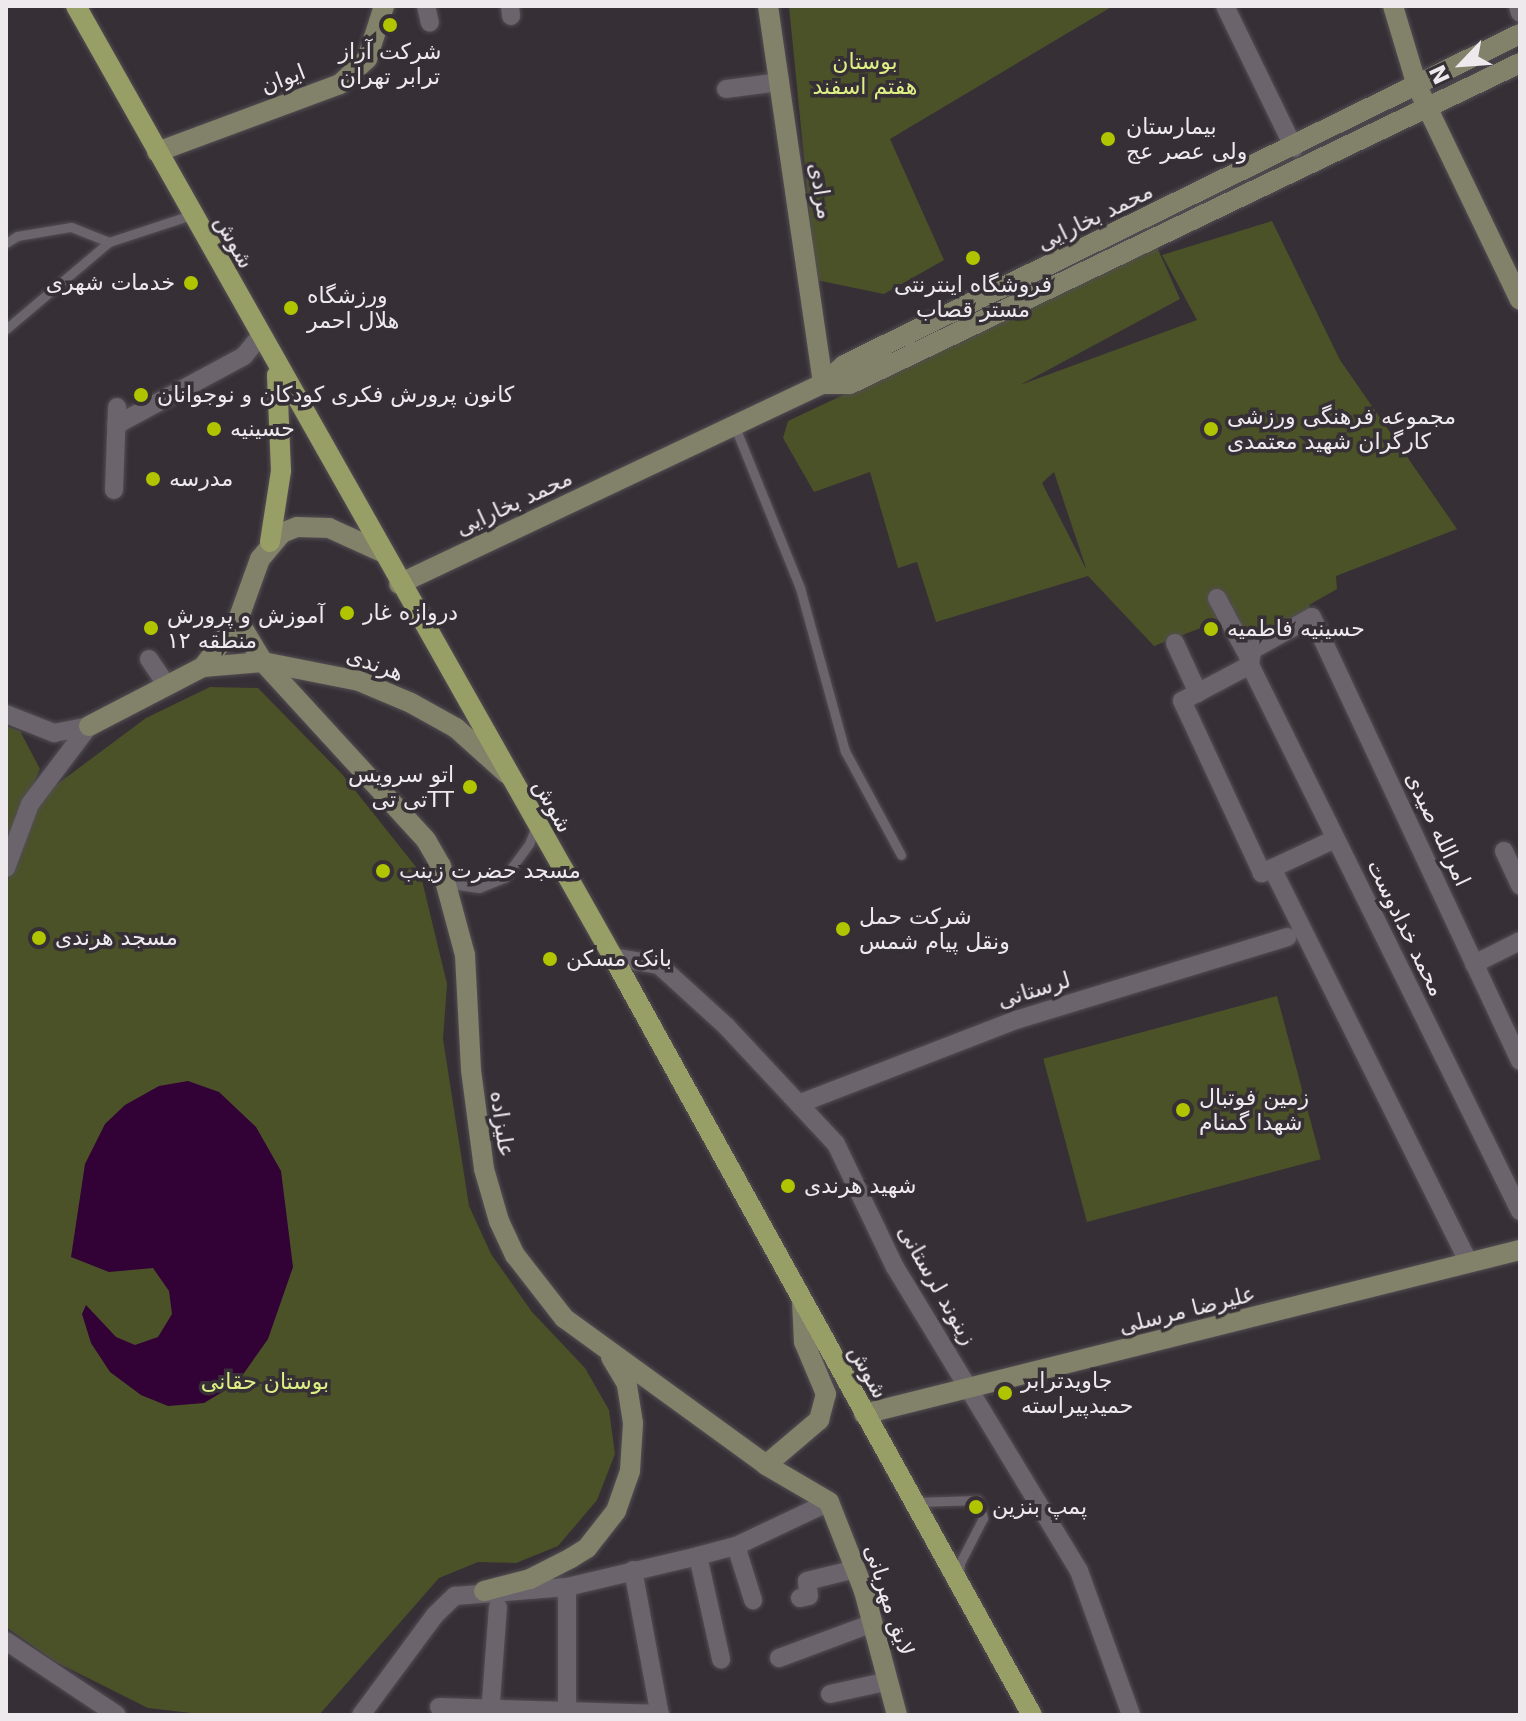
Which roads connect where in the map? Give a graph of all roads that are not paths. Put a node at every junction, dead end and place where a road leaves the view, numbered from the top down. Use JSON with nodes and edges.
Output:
{"nodes":[{"id":1,"x":76,"y":6,"type":"edge"},
{"id":2,"x":384,"y":6,"type":"edge"},
{"id":3,"x":768,"y":6,"type":"edge"},
{"id":4,"x":1225,"y":6,"type":"edge"},
{"id":5,"x":1393,"y":6,"type":"edge"},
{"id":6,"x":1518,"y":6,"type":"edge"},
{"id":7,"x":1520,"y":13,"type":"edge"},
{"id":8,"x":1520,"y":34,"type":"edge"},
{"id":9,"x":1520,"y":63,"type":"edge"},
{"id":10,"x":780,"y":82,"type":"junction"},
{"id":11,"x":1417,"y":86,"type":"junction"},
{"id":12,"x":726,"y":89,"type":"dead end"},
{"id":13,"x":1428,"y":108,"type":"junction"},
{"id":14,"x":1294,"y":148,"type":"junction"},
{"id":15,"x":157,"y":152,"type":"junction"},
{"id":16,"x":1243,"y":173,"type":"junction"},
{"id":17,"x":1253,"y":192,"type":"junction"},
{"id":18,"x":191,"y":215,"type":"junction"},
{"id":19,"x":109,"y":242,"type":"junction"},
{"id":20,"x":6,"y":243,"type":"edge"},
{"id":21,"x":1520,"y":300,"type":"edge"},
{"id":22,"x":6,"y":329,"type":"edge"},
{"id":23,"x":260,"y":336,"type":"junction"},
{"id":24,"x":277,"y":370,"type":"junction"},
{"id":25,"x":823,"y":384,"type":"junction"},
{"id":26,"x":735,"y":427,"type":"junction"},
{"id":27,"x":114,"y":490,"type":"dead end"},
{"id":28,"x":270,"y":542,"type":"junction"},
{"id":29,"x":380,"y":551,"type":"junction"},
{"id":30,"x":399,"y":584,"type":"junction"},
{"id":31,"x":1217,"y":598,"type":"dead end"},
{"id":32,"x":238,"y":620,"type":"junction"},
{"id":33,"x":1175,"y":643,"type":"dead end"},
{"id":34,"x":149,"y":659,"type":"dead end"},
{"id":35,"x":1250,"y":661,"type":"junction"},
{"id":36,"x":263,"y":662,"type":"junction"},
{"id":37,"x":203,"y":667,"type":"junction"},
{"id":38,"x":167,"y":686,"type":"junction"},
{"id":39,"x":1190,"y":697,"type":"junction"},
{"id":40,"x":6,"y":714,"type":"edge"},
{"id":41,"x":89,"y":726,"type":"junction"},
{"id":42,"x":507,"y":774,"type":"junction"},
{"id":43,"x":536,"y":826,"type":"junction"},
{"id":44,"x":1335,"y":839,"type":"junction"},
{"id":45,"x":1504,"y":851,"type":"dead end"},
{"id":46,"x":901,"y":855,"type":"dead end"},
{"id":47,"x":6,"y":868,"type":"edge"},
{"id":48,"x":1272,"y":868,"type":"junction"},
{"id":49,"x":458,"y":885,"type":"dead end"},
{"id":50,"x":1520,"y":885,"type":"edge"},
{"id":51,"x":1288,"y":937,"type":"dead end"},
{"id":52,"x":1520,"y":941,"type":"edge"},
{"id":53,"x":613,"y":957,"type":"junction"},
{"id":54,"x":1474,"y":964,"type":"junction"},
{"id":55,"x":1520,"y":1061,"type":"edge"},
{"id":56,"x":801,"y":1103,"type":"junction"},
{"id":57,"x":1520,"y":1211,"type":"edge"},
{"id":58,"x":1520,"y":1250,"type":"edge"},
{"id":59,"x":1468,"y":1261,"type":"junction"},
{"id":60,"x":802,"y":1301,"type":"junction"},
{"id":61,"x":607,"y":1350,"type":"junction"},
{"id":62,"x":970,"y":1388,"type":"junction"},
{"id":63,"x":864,"y":1414,"type":"junction"},
{"id":64,"x":766,"y":1465,"type":"junction"},
{"id":65,"x":829,"y":1502,"type":"junction"},
{"id":66,"x":914,"y":1502,"type":"junction"},
{"id":67,"x":736,"y":1546,"type":"junction"},
{"id":68,"x":698,"y":1556,"type":"junction"},
{"id":69,"x":856,"y":1569,"type":"junction"},
{"id":70,"x":633,"y":1570,"type":"junction"},
{"id":71,"x":567,"y":1587,"type":"junction"},
{"id":72,"x":484,"y":1591,"type":"junction"},
{"id":73,"x":963,"y":1594,"type":"junction"},
{"id":74,"x":800,"y":1598,"type":"dead end"},
{"id":75,"x":753,"y":1600,"type":"dead end"},
{"id":76,"x":498,"y":1607,"type":"dead end"},
{"id":77,"x":873,"y":1623,"type":"junction"},
{"id":78,"x":6,"y":1641,"type":"edge"},
{"id":79,"x":779,"y":1658,"type":"dead end"},
{"id":80,"x":721,"y":1659,"type":"dead end"},
{"id":81,"x":889,"y":1681,"type":"junction"},
{"id":82,"x":830,"y":1694,"type":"dead end"},
{"id":83,"x":439,"y":1707,"type":"dead end"},
{"id":84,"x":490,"y":1712,"type":"edge"},
{"id":85,"x":568,"y":1713,"type":"edge"},
{"id":86,"x":117,"y":1715,"type":"edge"},
{"id":87,"x":361,"y":1715,"type":"edge"},
{"id":88,"x":660,"y":1715,"type":"edge"},
{"id":89,"x":897,"y":1715,"type":"edge"},
{"id":90,"x":1032,"y":1715,"type":"edge"},
{"id":91,"x":1131,"y":1715,"type":"edge"}],
"edges":[{"from":1,"to":15,"type":"main road","name":"شوش"},
{"from":2,"to":15,"type":"street","name":"ایوان"},
{"from":3,"to":10,"type":"street","name":"مرادی"},
{"from":4,"to":14,"type":"street"},
{"from":5,"to":11,"type":"street"},
{"from":6,"to":7,"type":"street"},
{"from":8,"to":11,"type":"street","name":"محمد بخارایی"},
{"from":9,"to":13,"type":"street","name":"محمد بخارایی"},
{"from":10,"to":12,"type":"street"},
{"from":10,"to":25,"type":"street","name":"مرادی"},
{"from":11,"to":13,"type":"street"},
{"from":11,"to":14,"type":"street","name":"محمد بخارایی"},
{"from":13,"to":17,"type":"street","name":"محمد بخارایی"},
{"from":13,"to":21,"type":"street"},
{"from":14,"to":16,"type":"street","name":"محمد بخارایی"},
{"from":15,"to":18,"type":"main road","name":"شوش"},
{"from":16,"to":17,"type":"street"},
{"from":16,"to":25,"type":"street","name":"محمد بخارایی"},
{"from":17,"to":25,"type":"street","name":"محمد بخارایی"},
{"from":18,"to":19,"type":"lane"},
{"from":18,"to":23,"type":"main road","name":"شوش"},
{"from":19,"to":20,"type":"lane"},
{"from":19,"to":22,"type":"lane"},
{"from":23,"to":24,"type":"main road","name":"شوش"},
{"from":23,"to":27,"type":"street"},
{"from":24,"to":28,"type":"main road"},
{"from":24,"to":29,"type":"main road","name":"شوش"},
{"from":25,"to":26,"type":"street","name":"محمد بخارایی"},
{"from":26,"to":30,"type":"street","name":"محمد بخارایی"},
{"from":26,"to":46,"type":"lane"},
{"from":28,"to":29,"type":"street"},
{"from":28,"to":32,"type":"street","name":"هرندی"},
{"from":29,"to":30,"type":"main road","name":"شوش"},
{"from":30,"to":42,"type":"main road","name":"شوش"},
{"from":31,"to":35,"type":"street","name":"محمد خدادوست"},
{"from":32,"to":36,"type":"street","name":"علیزاده"},
{"from":32,"to":37,"type":"street","name":"هرندی"},
{"from":33,"to":39,"type":"street"},
{"from":34,"to":38,"type":"street"},
{"from":35,"to":39,"type":"street"},
{"from":35,"to":44,"type":"street","name":"محمد خدادوست"},
{"from":35,"to":54,"type":"street","name":"امرالله صیدی"},
{"from":36,"to":37,"type":"street","name":"هرندی"},
{"from":36,"to":42,"type":"street","name":"هرندی"},
{"from":36,"to":61,"type":"street","name":"علیزاده"},
{"from":37,"to":38,"type":"street","name":"هرندی"},
{"from":38,"to":41,"type":"street","name":"هرندی"},
{"from":39,"to":48,"type":"street"},
{"from":40,"to":41,"type":"street"},
{"from":41,"to":47,"type":"street","name":"هرندی"},
{"from":42,"to":43,"type":"main road","name":"شوش"},
{"from":43,"to":49,"type":"lane"},
{"from":43,"to":53,"type":"main road","name":"شوش"},
{"from":44,"to":48,"type":"street"},
{"from":44,"to":57,"type":"street","name":"محمد خدادوست"},
{"from":45,"to":50,"type":"street"},
{"from":48,"to":59,"type":"street"},
{"from":51,"to":56,"type":"street","name":"لرستانی"},
{"from":52,"to":54,"type":"street"},
{"from":53,"to":56,"type":"street","name":"زینوند لرستانی"},
{"from":53,"to":60,"type":"main road","name":"شوش"},
{"from":54,"to":55,"type":"street","name":"امرالله صیدی"},
{"from":56,"to":62,"type":"street","name":"زینوند لرستانی"},
{"from":58,"to":59,"type":"street","name":"علیرضا مرسلی"},
{"from":59,"to":62,"type":"street","name":"علیرضا مرسلی"},
{"from":60,"to":63,"type":"main road","name":"شوش"},
{"from":60,"to":64,"type":"street"},
{"from":61,"to":64,"type":"street","name":"علیزاده"},
{"from":61,"to":72,"type":"street"},
{"from":62,"to":63,"type":"street","name":"علیرضا مرسلی"},
{"from":62,"to":91,"type":"street","name":"زینوند لرستانی"},
{"from":63,"to":66,"type":"main road","name":"شوش"},
{"from":64,"to":65,"type":"street","name":"علیزاده"},
{"from":65,"to":67,"type":"street"},
{"from":65,"to":69,"type":"street","name":"لایق مهربانی"},
{"from":66,"to":73,"type":"main road","name":"شوش"},
{"from":66,"to":73,"type":"lane"},
{"from":67,"to":68,"type":"street"},
{"from":67,"to":75,"type":"street"},
{"from":68,"to":70,"type":"street"},
{"from":68,"to":80,"type":"street"},
{"from":69,"to":74,"type":"street"},
{"from":69,"to":77,"type":"street","name":"لایق مهربانی"},
{"from":70,"to":71,"type":"street"},
{"from":70,"to":88,"type":"street"},
{"from":71,"to":72,"type":"street"},
{"from":71,"to":85,"type":"street"},
{"from":72,"to":87,"type":"street"},
{"from":73,"to":90,"type":"main road","name":"شوش"},
{"from":76,"to":84,"type":"street"},
{"from":77,"to":79,"type":"street"},
{"from":77,"to":81,"type":"street","name":"لایق مهربانی"},
{"from":78,"to":86,"type":"street"},
{"from":81,"to":82,"type":"street"},
{"from":81,"to":89,"type":"street","name":"لایق مهربانی"},
{"from":83,"to":84,"type":"street"},
{"from":84,"to":85,"type":"street"},
{"from":85,"to":88,"type":"street"}]}
